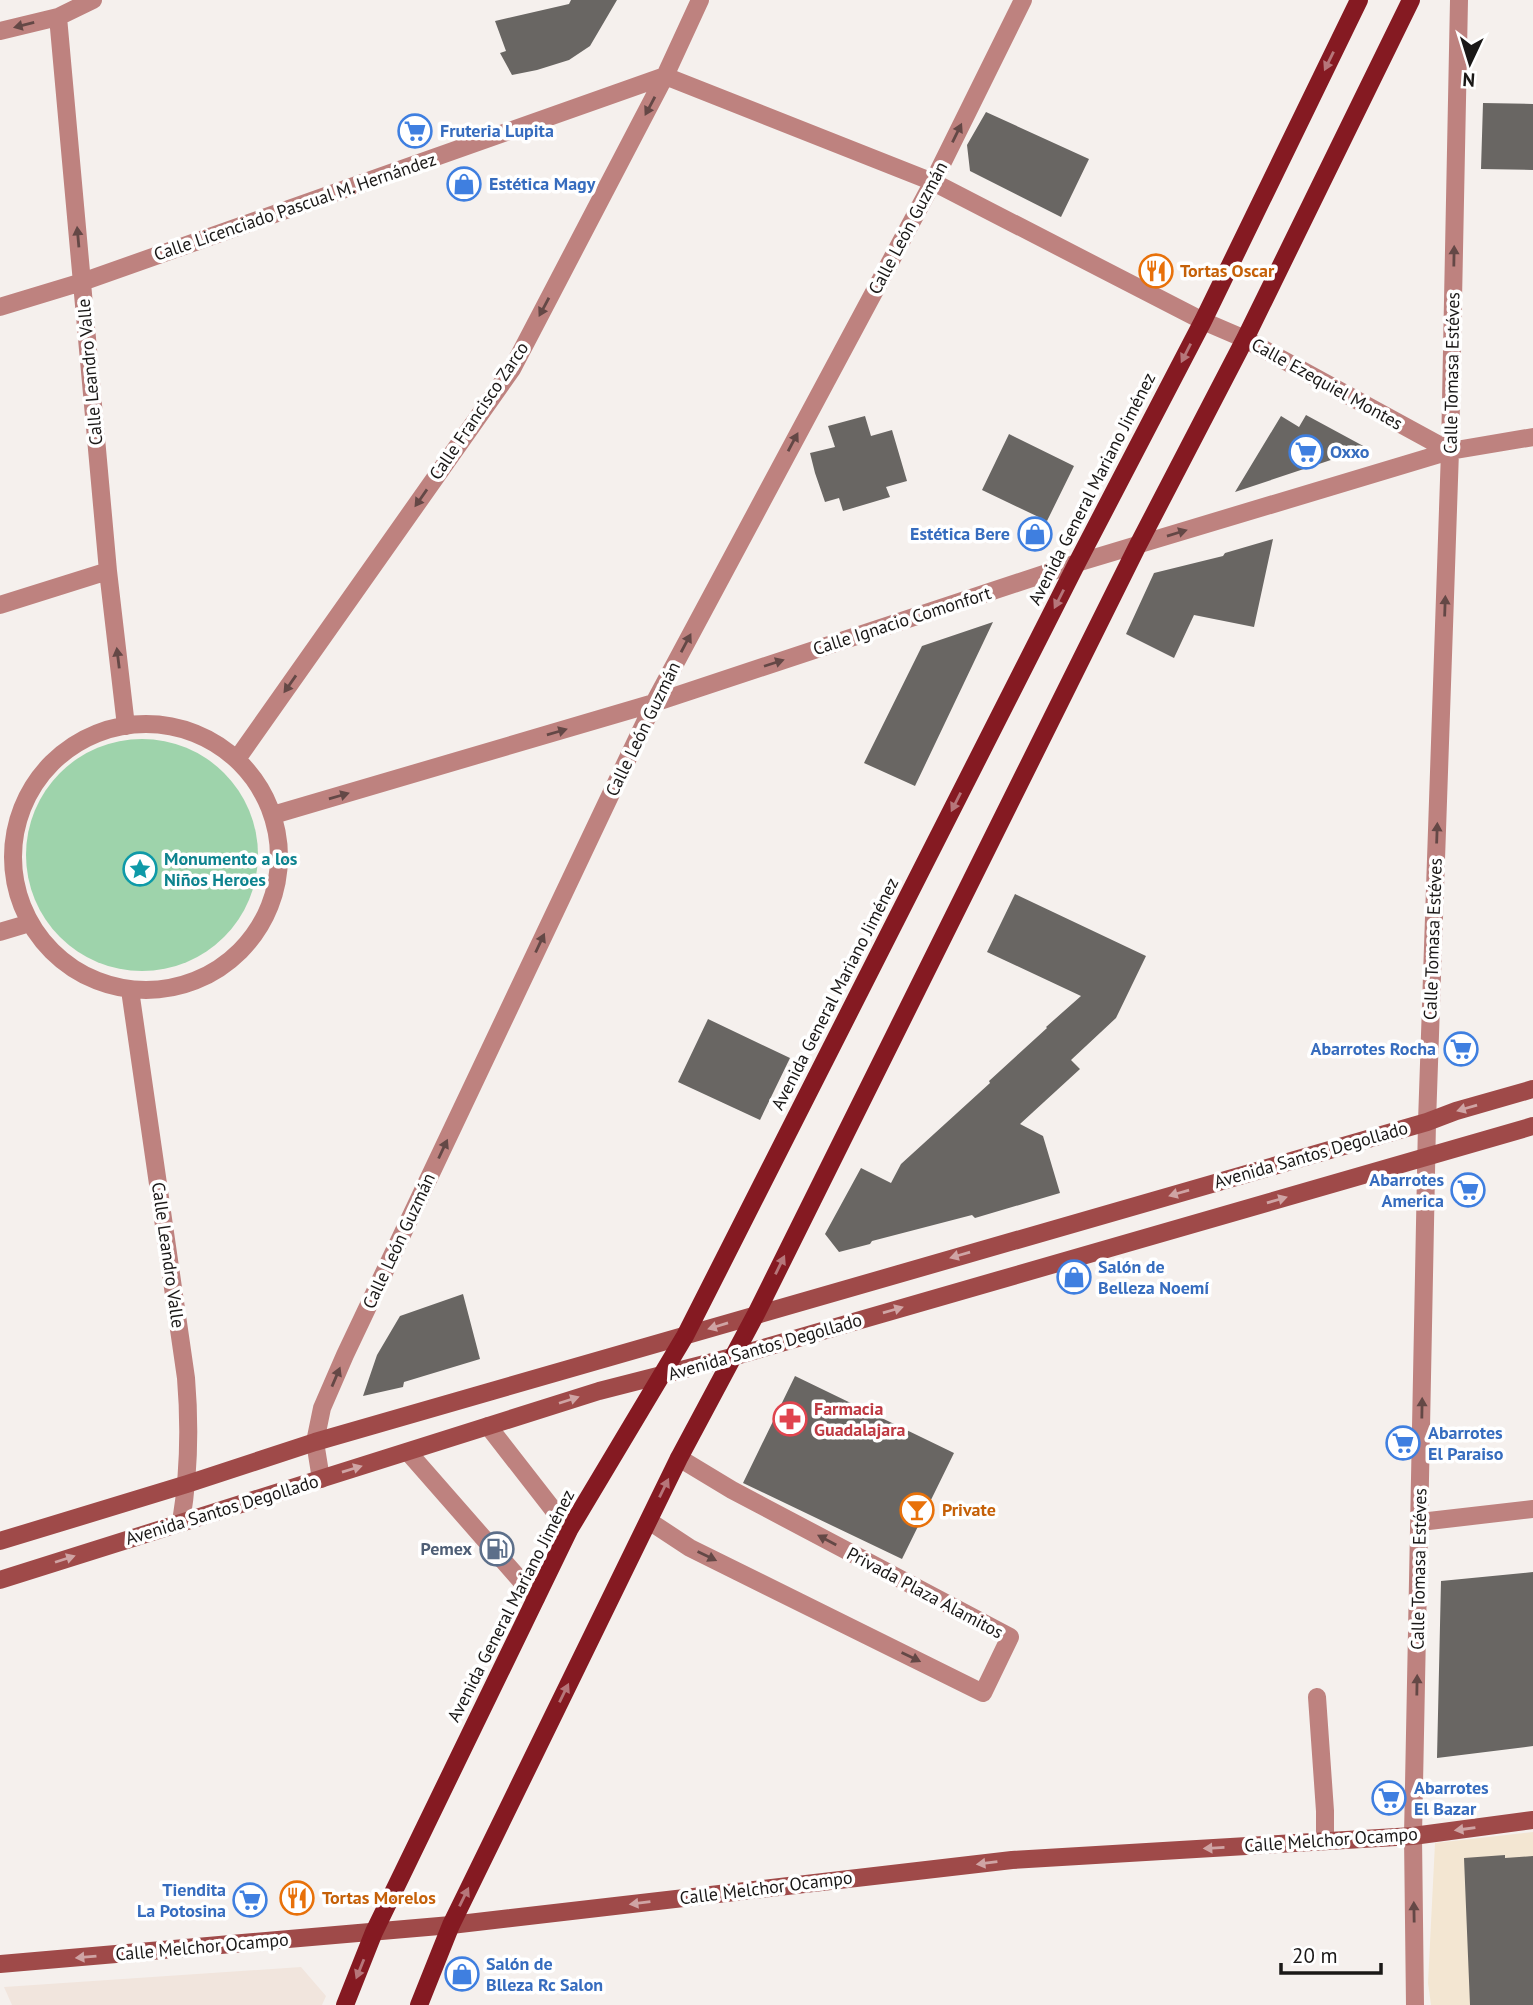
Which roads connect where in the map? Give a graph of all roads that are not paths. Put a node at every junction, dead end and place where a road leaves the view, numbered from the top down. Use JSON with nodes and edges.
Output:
{"nodes":[{"id":1,"x":93,"y":0,"type":"edge"},
{"id":2,"x":700,"y":0,"type":"edge"},
{"id":3,"x":1023,"y":0,"type":"edge"},
{"id":4,"x":1359,"y":0,"type":"edge"},
{"id":5,"x":1411,"y":0,"type":"edge"},
{"id":6,"x":1459,"y":0,"type":"edge"},
{"id":7,"x":58,"y":17,"type":"junction"},
{"id":8,"x":0,"y":31,"type":"edge"},
{"id":9,"x":665,"y":76,"type":"junction"},
{"id":10,"x":933,"y":182,"type":"junction"},
{"id":11,"x":82,"y":282,"type":"junction"},
{"id":12,"x":0,"y":307,"type":"edge"},
{"id":13,"x":1203,"y":321,"type":"junction"},
{"id":14,"x":1245,"y":339,"type":"junction"},
{"id":15,"x":1533,"y":437,"type":"edge"},
{"id":16,"x":1450,"y":451,"type":"junction"},
{"id":17,"x":1138,"y":545,"type":"junction"},
{"id":18,"x":1077,"y":563,"type":"junction"},
{"id":19,"x":108,"y":572,"type":"junction"},
{"id":20,"x":0,"y":606,"type":"edge"},
{"id":21,"x":654,"y":703,"type":"junction"},
{"id":22,"x":126,"y":726,"type":"junction"},
{"id":23,"x":237,"y":759,"type":"junction"},
{"id":24,"x":273,"y":815,"type":"junction"},
{"id":25,"x":30,"y":923,"type":"junction"},
{"id":26,"x":0,"y":933,"type":"edge"},
{"id":27,"x":130,"y":990,"type":"junction"},
{"id":28,"x":1533,"y":1089,"type":"edge"},
{"id":29,"x":1427,"y":1122,"type":"junction"},
{"id":30,"x":1533,"y":1126,"type":"edge"},
{"id":31,"x":1426,"y":1158,"type":"junction"},
{"id":32,"x":756,"y":1314,"type":"junction"},
{"id":33,"x":685,"y":1336,"type":"junction"},
{"id":34,"x":732,"y":1357,"type":"junction"},
{"id":35,"x":663,"y":1375,"type":"junction"},
{"id":36,"x":488,"y":1426,"type":"junction"},
{"id":37,"x":315,"y":1442,"type":"junction"},
{"id":38,"x":408,"y":1452,"type":"junction"},
{"id":39,"x":679,"y":1458,"type":"junction"},
{"id":40,"x":321,"y":1479,"type":"junction"},
{"id":41,"x":187,"y":1484,"type":"junction"},
{"id":42,"x":1533,"y":1509,"type":"edge"},
{"id":43,"x":649,"y":1521,"type":"junction"},
{"id":44,"x":181,"y":1522,"type":"junction"},
{"id":45,"x":1420,"y":1522,"type":"junction"},
{"id":46,"x":569,"y":1531,"type":"junction"},
{"id":47,"x":0,"y":1541,"type":"edge"},
{"id":48,"x":0,"y":1580,"type":"edge"},
{"id":49,"x":536,"y":1598,"type":"junction"},
{"id":50,"x":1317,"y":1697,"type":"dead end"},
{"id":51,"x":1533,"y":1820,"type":"edge"},
{"id":52,"x":1413,"y":1836,"type":"junction"},
{"id":53,"x":1325,"y":1841,"type":"junction"},
{"id":54,"x":451,"y":1925,"type":"junction"},
{"id":55,"x":374,"y":1933,"type":"junction"},
{"id":56,"x":0,"y":1964,"type":"edge"},
{"id":57,"x":345,"y":2005,"type":"edge"},
{"id":58,"x":419,"y":2005,"type":"edge"},
{"id":59,"x":1415,"y":2005,"type":"edge"}],
"edges":[{"from":1,"to":7,"type":"street"},
{"from":2,"to":9,"type":"street","name":"Calle Francisco Zarco"},
{"from":10,"to":3,"type":"street","name":"Calle León Guzmán","one_way":true},
{"from":4,"to":13,"type":"main road","name":"Avenida General Mariano Jiménez","one_way":true},
{"from":5,"to":14,"type":"main road"},
{"from":16,"to":6,"type":"street","name":"Calle Tomasa Estéves","one_way":true},
{"from":7,"to":8,"type":"street","one_way":true},
{"from":11,"to":7,"type":"street","name":"Calle Leandro Valle","one_way":true},
{"from":9,"to":10,"type":"street"},
{"from":9,"to":11,"type":"street","name":"Calle Licenciado Pascual M. Hernández"},
{"from":9,"to":23,"type":"street","name":"Calle Francisco Zarco","one_way":true},
{"from":10,"to":13,"type":"street"},
{"from":21,"to":10,"type":"street","name":"Calle León Guzmán","one_way":true},
{"from":11,"to":12,"type":"street","name":"Calle Licenciado Pascual M. Hernández"},
{"from":11,"to":19,"type":"street","name":"Calle Leandro Valle"},
{"from":13,"to":14,"type":"street","name":"Calle Ezequiel Montes"},
{"from":13,"to":18,"type":"main road","name":"Avenida General Mariano Jiménez","one_way":true},
{"from":14,"to":16,"type":"street","name":"Calle Ezequiel Montes"},
{"from":14,"to":17,"type":"main road"},
{"from":15,"to":16,"type":"street","name":"Calle Ignacio Comonfort"},
{"from":17,"to":16,"type":"street","name":"Calle Ignacio Comonfort","one_way":true},
{"from":29,"to":16,"type":"street","name":"Calle Tomasa Estéves","one_way":true},
{"from":17,"to":18,"type":"street","name":"Calle Ignacio Comonfort"},
{"from":32,"to":17,"type":"main road","one_way":true},
{"from":21,"to":18,"type":"street","name":"Calle Ignacio Comonfort","one_way":true},
{"from":18,"to":33,"type":"main road","name":"Avenida General Mariano Jiménez","one_way":true},
{"from":19,"to":20,"type":"street"},
{"from":22,"to":19,"type":"street","name":"Calle Leandro Valle","one_way":true},
{"from":24,"to":21,"type":"street","name":"Calle Ignacio Comonfort","one_way":true},
{"from":37,"to":21,"type":"street","name":"Calle León Guzmán","one_way":true},
{"from":22,"to":23,"type":"street"},
{"from":22,"to":25,"type":"street"},
{"from":23,"to":24,"type":"street"},
{"from":24,"to":27,"type":"street"},
{"from":25,"to":26,"type":"street"},
{"from":25,"to":27,"type":"street"},
{"from":27,"to":41,"type":"street","name":"Calle Leandro Valle"},
{"from":28,"to":29,"type":"main road","name":"Avenida Santos Degollado","one_way":true},
{"from":29,"to":31,"type":"street","name":"Calle Tomasa Estéves"},
{"from":29,"to":32,"type":"main road","name":"Avenida Santos Degollado","one_way":true},
{"from":30,"to":31,"type":"main road","name":"Avenida Santos Degollado"},
{"from":34,"to":31,"type":"main road","name":"Avenida Santos Degollado","one_way":true},
{"from":45,"to":31,"type":"street","name":"Calle Tomasa Estéves","one_way":true},
{"from":32,"to":33,"type":"main road","name":"Avenida Santos Degollado","one_way":true},
{"from":32,"to":34,"type":"main road"},
{"from":33,"to":35,"type":"main road","name":"Avenida General Mariano Jiménez"},
{"from":33,"to":37,"type":"main road","name":"Avenida Santos Degollado"},
{"from":34,"to":35,"type":"main road","name":"Avenida Santos Degollado"},
{"from":34,"to":39,"type":"main road"},
{"from":36,"to":35,"type":"main road","name":"Avenida Santos Degollado","one_way":true},
{"from":35,"to":46,"type":"main road","name":"Avenida General Mariano Jiménez"},
{"from":36,"to":38,"type":"main road","name":"Avenida Santos Degollado"},
{"from":36,"to":46,"type":"street"},
{"from":37,"to":40,"type":"street","name":"Calle León Guzmán"},
{"from":37,"to":41,"type":"main road","name":"Avenida Santos Degollado"},
{"from":40,"to":38,"type":"main road","name":"Avenida Santos Degollado","one_way":true},
{"from":38,"to":49,"type":"street"},
{"from":43,"to":39,"type":"main road","one_way":true},
{"from":43,"to":39,"type":"street","name":"Privada Plaza Alamitos","one_way":true},
{"from":40,"to":44,"type":"main road","name":"Avenida Santos Degollado"},
{"from":41,"to":44,"type":"street","name":"Calle Leandro Valle"},
{"from":41,"to":47,"type":"main road","name":"Avenida Santos Degollado"},
{"from":42,"to":45,"type":"street"},
{"from":54,"to":43,"type":"main road","one_way":true},
{"from":48,"to":44,"type":"main road","name":"Avenida Santos Degollado","one_way":true},
{"from":52,"to":45,"type":"street","name":"Calle Tomasa Estéves","one_way":true},
{"from":46,"to":49,"type":"main road","name":"Avenida General Mariano Jiménez"},
{"from":49,"to":55,"type":"main road","name":"Avenida General Mariano Jiménez"},
{"from":50,"to":53,"type":"street"},
{"from":51,"to":52,"type":"main road","name":"Calle Melchor Ocampo","one_way":true},
{"from":52,"to":53,"type":"main road","name":"Calle Melchor Ocampo"},
{"from":59,"to":52,"type":"street","name":"Calle Tomasa Estéves","one_way":true},
{"from":53,"to":54,"type":"main road","name":"Calle Melchor Ocampo","one_way":true},
{"from":54,"to":55,"type":"main road","name":"Calle Melchor Ocampo"},
{"from":54,"to":58,"type":"main road"},
{"from":55,"to":56,"type":"main road","name":"Calle Melchor Ocampo","one_way":true},
{"from":55,"to":57,"type":"main road","name":"Avenida General Mariano Jiménez","one_way":true}]}
